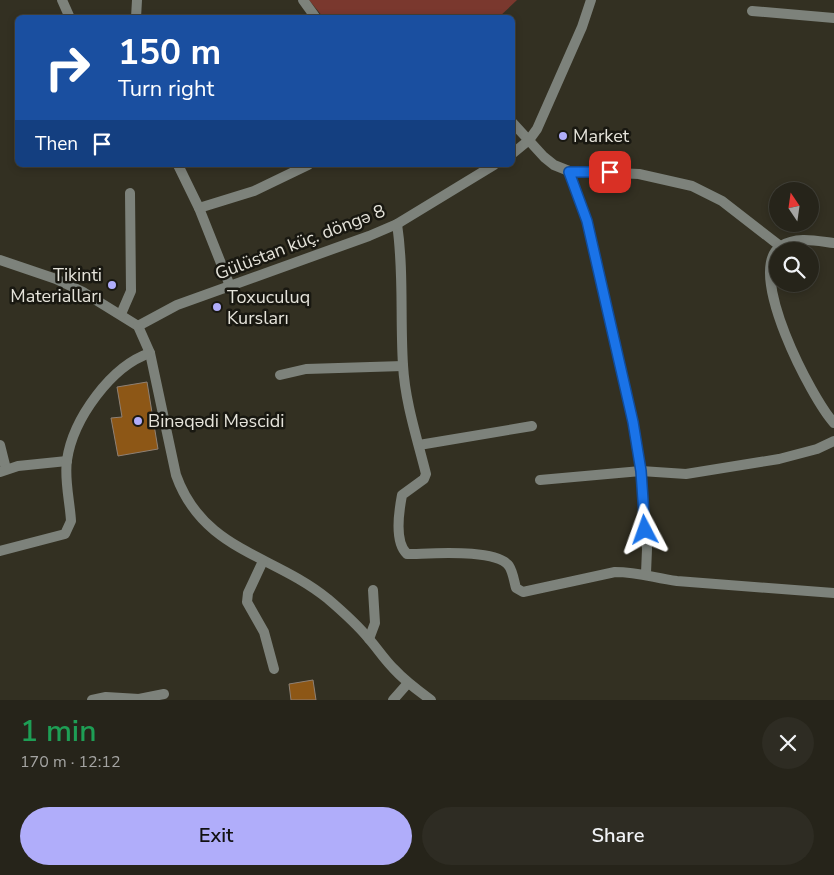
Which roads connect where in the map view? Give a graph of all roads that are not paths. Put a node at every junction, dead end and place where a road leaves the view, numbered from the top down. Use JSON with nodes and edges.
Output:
{"nodes":[{"id":1,"x":62,"y":0,"type":"edge"},
{"id":2,"x":136,"y":0,"type":"edge"},
{"id":3,"x":304,"y":0,"type":"edge"},
{"id":4,"x":591,"y":0,"type":"edge"},
{"id":5,"x":752,"y":11,"type":"dead end"},
{"id":6,"x":69,"y":15,"type":"edge"},
{"id":7,"x":136,"y":15,"type":"edge"},
{"id":8,"x":314,"y":15,"type":"edge"},
{"id":9,"x":834,"y":18,"type":"edge"},
{"id":10,"x":515,"y":125,"type":"edge"},
{"id":11,"x":529,"y":140,"type":"junction"},
{"id":12,"x":515,"y":152,"type":"edge"},
{"id":13,"x":179,"y":167,"type":"edge"},
{"id":14,"x":304,"y":167,"type":"edge"},
{"id":15,"x":491,"y":167,"type":"edge"},
{"id":16,"x":569,"y":172,"type":"junction"},
{"id":17,"x":130,"y":194,"type":"dead end"},
{"id":18,"x":200,"y":208,"type":"junction"},
{"id":19,"x":397,"y":224,"type":"junction"},
{"id":20,"x":775,"y":242,"type":"edge"},
{"id":21,"x":790,"y":242,"type":"edge"},
{"id":22,"x":813,"y":242,"type":"edge"},
{"id":23,"x":819,"y":242,"type":"edge"},
{"id":24,"x":834,"y":243,"type":"edge"},
{"id":25,"x":0,"y":260,"type":"edge"},
{"id":26,"x":230,"y":286,"type":"junction"},
{"id":27,"x":772,"y":292,"type":"edge"},
{"id":28,"x":122,"y":314,"type":"junction"},
{"id":29,"x":138,"y":326,"type":"junction"},
{"id":30,"x":150,"y":353,"type":"junction"},
{"id":31,"x":403,"y":366,"type":"junction"},
{"id":32,"x":280,"y":375,"type":"dead end"},
{"id":33,"x":834,"y":423,"type":"edge"},
{"id":34,"x":532,"y":426,"type":"dead end"},
{"id":35,"x":834,"y":441,"type":"edge"},
{"id":36,"x":0,"y":445,"type":"edge"},
{"id":37,"x":419,"y":445,"type":"junction"},
{"id":38,"x":67,"y":462,"type":"junction"},
{"id":39,"x":3,"y":470,"type":"edge"},
{"id":40,"x":641,"y":471,"type":"junction"},
{"id":41,"x":540,"y":480,"type":"dead end"},
{"id":42,"x":0,"y":552,"type":"edge"},
{"id":43,"x":263,"y":561,"type":"junction"},
{"id":44,"x":646,"y":573,"type":"junction"},
{"id":45,"x":373,"y":590,"type":"dead end"},
{"id":46,"x":834,"y":593,"type":"edge"},
{"id":47,"x":369,"y":639,"type":"junction"},
{"id":48,"x":274,"y":669,"type":"dead end"},
{"id":49,"x":408,"y":683,"type":"junction"},
{"id":50,"x":164,"y":694,"type":"dead end"},
{"id":51,"x":92,"y":700,"type":"edge"},
{"id":52,"x":393,"y":700,"type":"edge"},
{"id":53,"x":431,"y":700,"type":"edge"}],
"edges":[{"from":1,"to":6,"type":"street"},
{"from":2,"to":7,"type":"street"},
{"from":3,"to":8,"type":"street"},
{"from":4,"to":11,"type":"street"},
{"from":5,"to":9,"type":"street"},
{"from":10,"to":11,"type":"street"},
{"from":11,"to":12,"type":"street"},
{"from":11,"to":16,"type":"street"},
{"from":13,"to":18,"type":"street"},
{"from":14,"to":18,"type":"street"},
{"from":15,"to":19,"type":"street","name":"Gülüstan küç. döngə 8"},
{"from":16,"to":20,"type":"street"},
{"from":16,"to":40,"type":"street"},
{"from":17,"to":28,"type":"street"},
{"from":18,"to":26,"type":"street"},
{"from":19,"to":26,"type":"street","name":"Gülüstan küç. döngə 8"},
{"from":19,"to":31,"type":"street"},
{"from":21,"to":22,"type":"street"},
{"from":23,"to":24,"type":"street"},
{"from":25,"to":28,"type":"street"},
{"from":26,"to":29,"type":"street","name":"Gülüstan küç. döngə 8"},
{"from":27,"to":33,"type":"street"},
{"from":28,"to":29,"type":"street"},
{"from":29,"to":30,"type":"street"},
{"from":30,"to":38,"type":"street"},
{"from":30,"to":43,"type":"street"},
{"from":31,"to":32,"type":"street"},
{"from":31,"to":37,"type":"street"},
{"from":34,"to":37,"type":"street"},
{"from":35,"to":40,"type":"street"},
{"from":36,"to":39,"type":"street"},
{"from":37,"to":44,"type":"street"},
{"from":38,"to":39,"type":"street"},
{"from":38,"to":42,"type":"street"},
{"from":40,"to":41,"type":"street"},
{"from":40,"to":44,"type":"street"},
{"from":43,"to":47,"type":"street"},
{"from":43,"to":48,"type":"street"},
{"from":44,"to":46,"type":"street"},
{"from":45,"to":47,"type":"street"},
{"from":47,"to":49,"type":"street"},
{"from":49,"to":52,"type":"street"},
{"from":49,"to":53,"type":"street"},
{"from":50,"to":51,"type":"street"}]}
